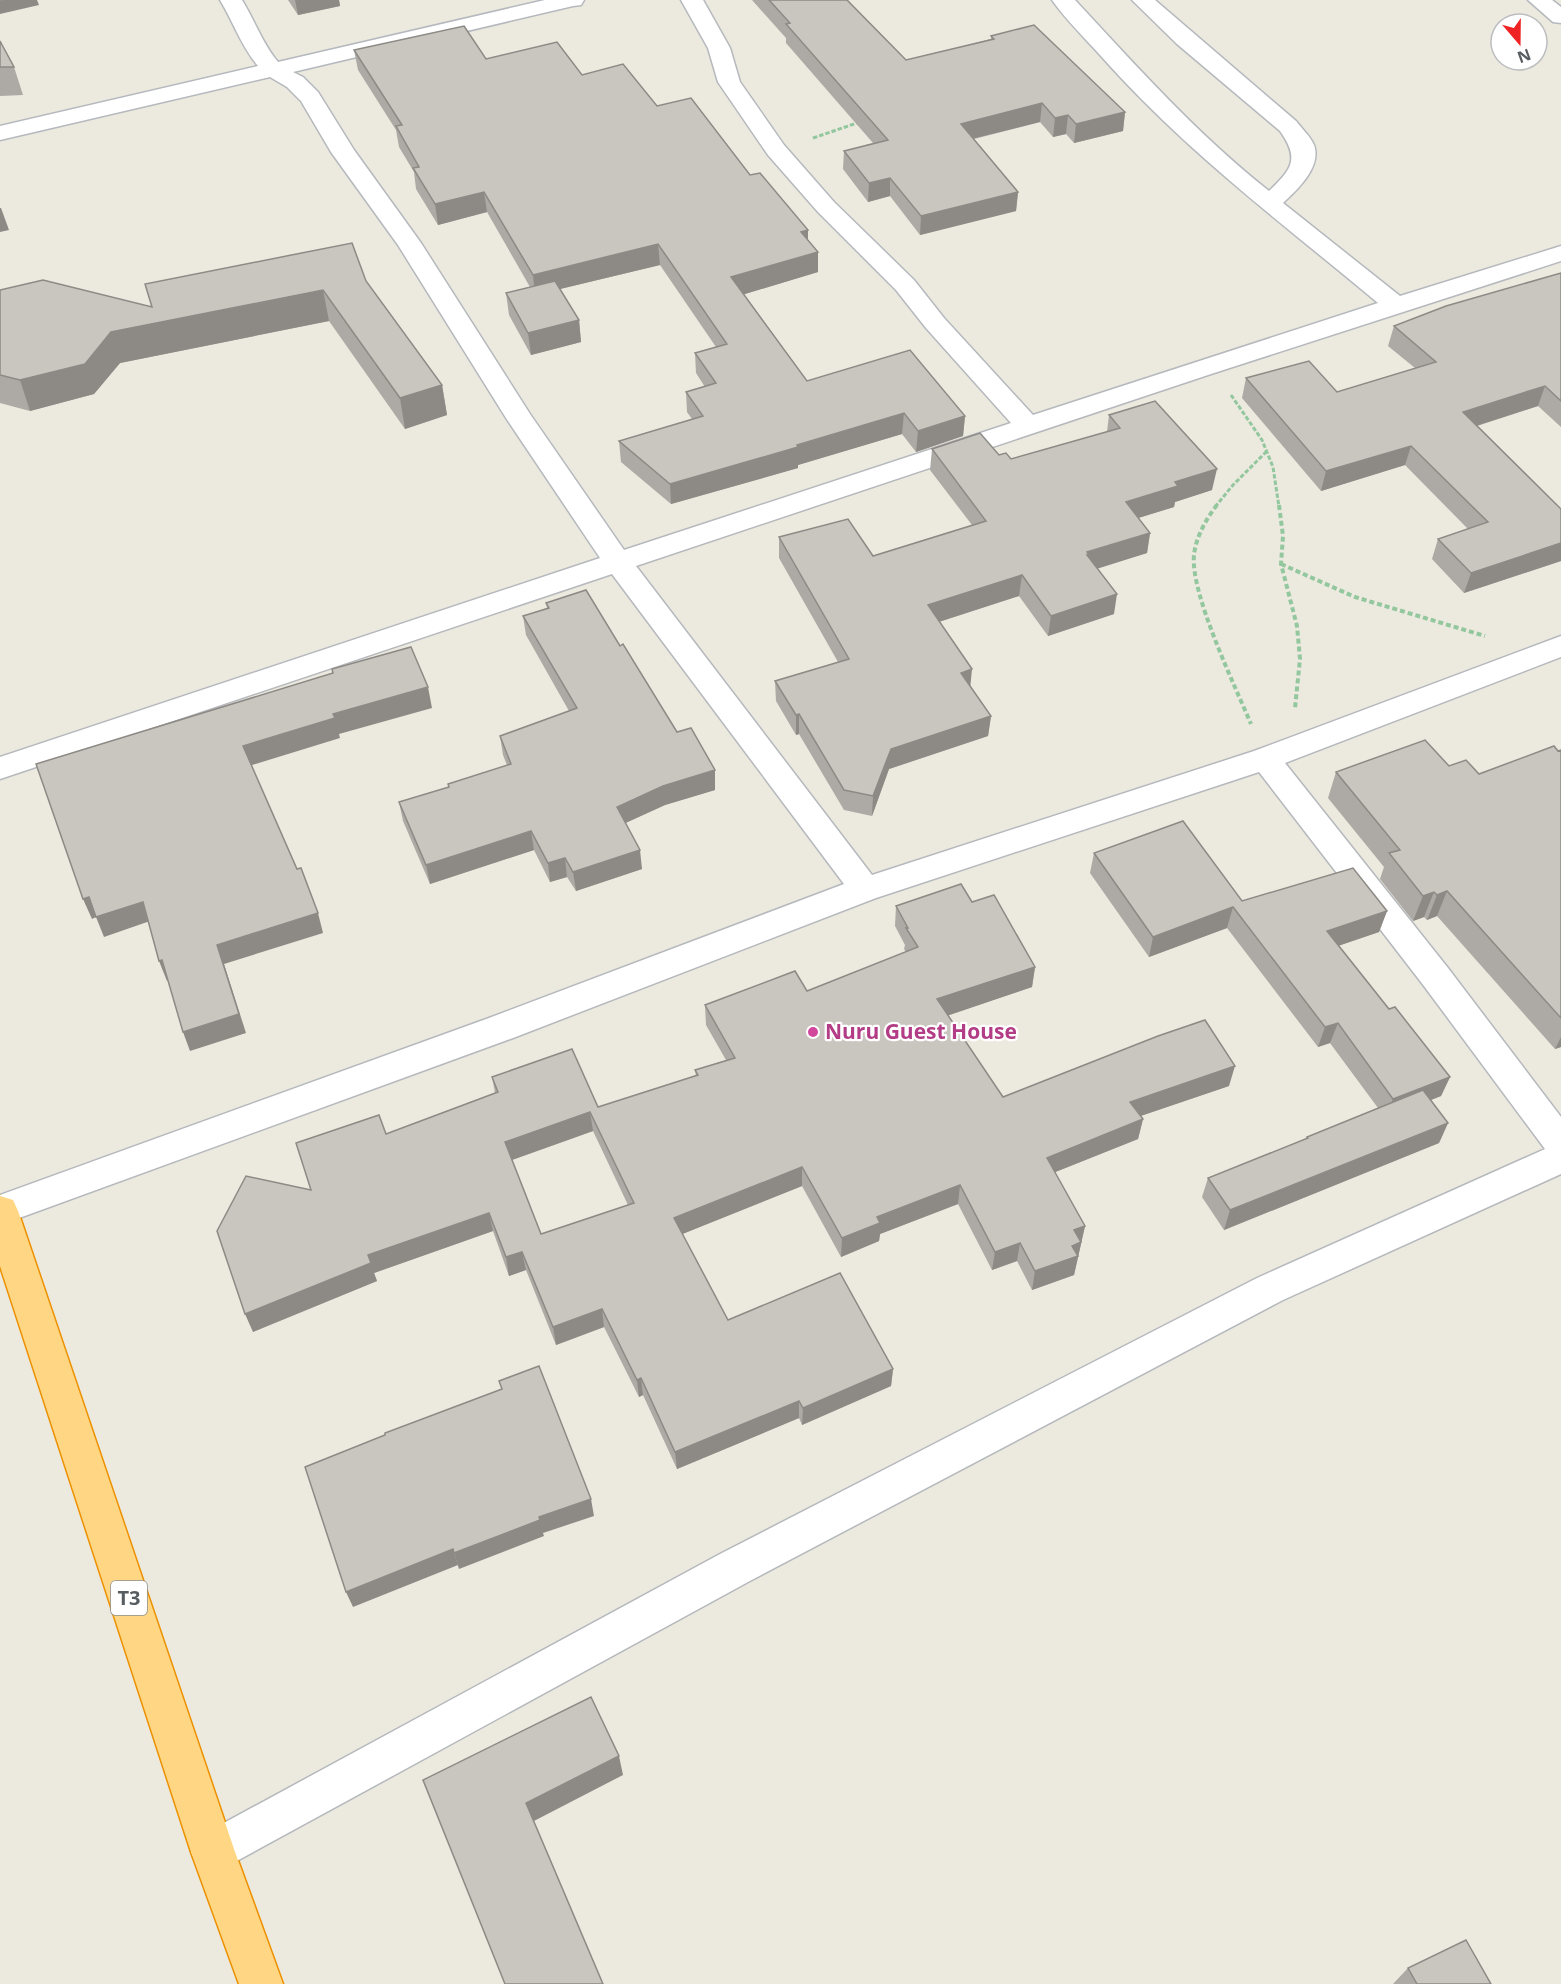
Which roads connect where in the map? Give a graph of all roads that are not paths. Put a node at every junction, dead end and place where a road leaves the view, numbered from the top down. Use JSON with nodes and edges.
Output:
{"nodes":[{"id":1,"x":231,"y":0,"type":"edge"},
{"id":2,"x":573,"y":0,"type":"edge"},
{"id":3,"x":692,"y":0,"type":"edge"},
{"id":4,"x":1063,"y":0,"type":"edge"},
{"id":5,"x":1143,"y":0,"type":"edge"},
{"id":6,"x":1539,"y":0,"type":"edge"},
{"id":7,"x":1561,"y":17,"type":"edge"},
{"id":8,"x":273,"y":70,"type":"junction"},
{"id":9,"x":0,"y":133,"type":"edge"},
{"id":10,"x":1269,"y":204,"type":"junction"},
{"id":11,"x":1561,"y":253,"type":"edge"},
{"id":12,"x":1397,"y":306,"type":"junction"},
{"id":13,"x":1029,"y":427,"type":"junction"},
{"id":14,"x":618,"y":563,"type":"junction"},
{"id":15,"x":1561,"y":646,"type":"edge"},
{"id":16,"x":1279,"y":753,"type":"junction"},
{"id":17,"x":0,"y":768,"type":"edge"},
{"id":18,"x":865,"y":889,"type":"junction"},
{"id":19,"x":1561,"y":1143,"type":"edge"},
{"id":20,"x":1561,"y":1158,"type":"edge"},
{"id":21,"x":0,"y":1211,"type":"edge"},
{"id":22,"x":213,"y":1852,"type":"junction"},
{"id":23,"x":261,"y":1984,"type":"edge"}],
"edges":[{"from":1,"to":8,"type":"street"},
{"from":2,"to":8,"type":"street"},
{"from":3,"to":13,"type":"street"},
{"from":4,"to":10,"type":"street"},
{"from":5,"to":10,"type":"street"},
{"from":6,"to":7,"type":"street"},
{"from":8,"to":9,"type":"street"},
{"from":8,"to":14,"type":"street"},
{"from":10,"to":12,"type":"street"},
{"from":11,"to":12,"type":"street"},
{"from":12,"to":13,"type":"street"},
{"from":13,"to":14,"type":"street"},
{"from":14,"to":17,"type":"street"},
{"from":14,"to":18,"type":"street"},
{"from":15,"to":16,"type":"street"},
{"from":16,"to":18,"type":"street"},
{"from":16,"to":19,"type":"street"},
{"from":18,"to":21,"type":"street"},
{"from":20,"to":22,"type":"street"},
{"from":21,"to":22,"type":"highway","number":"T3"},
{"from":22,"to":23,"type":"highway","number":"T3"}]}
